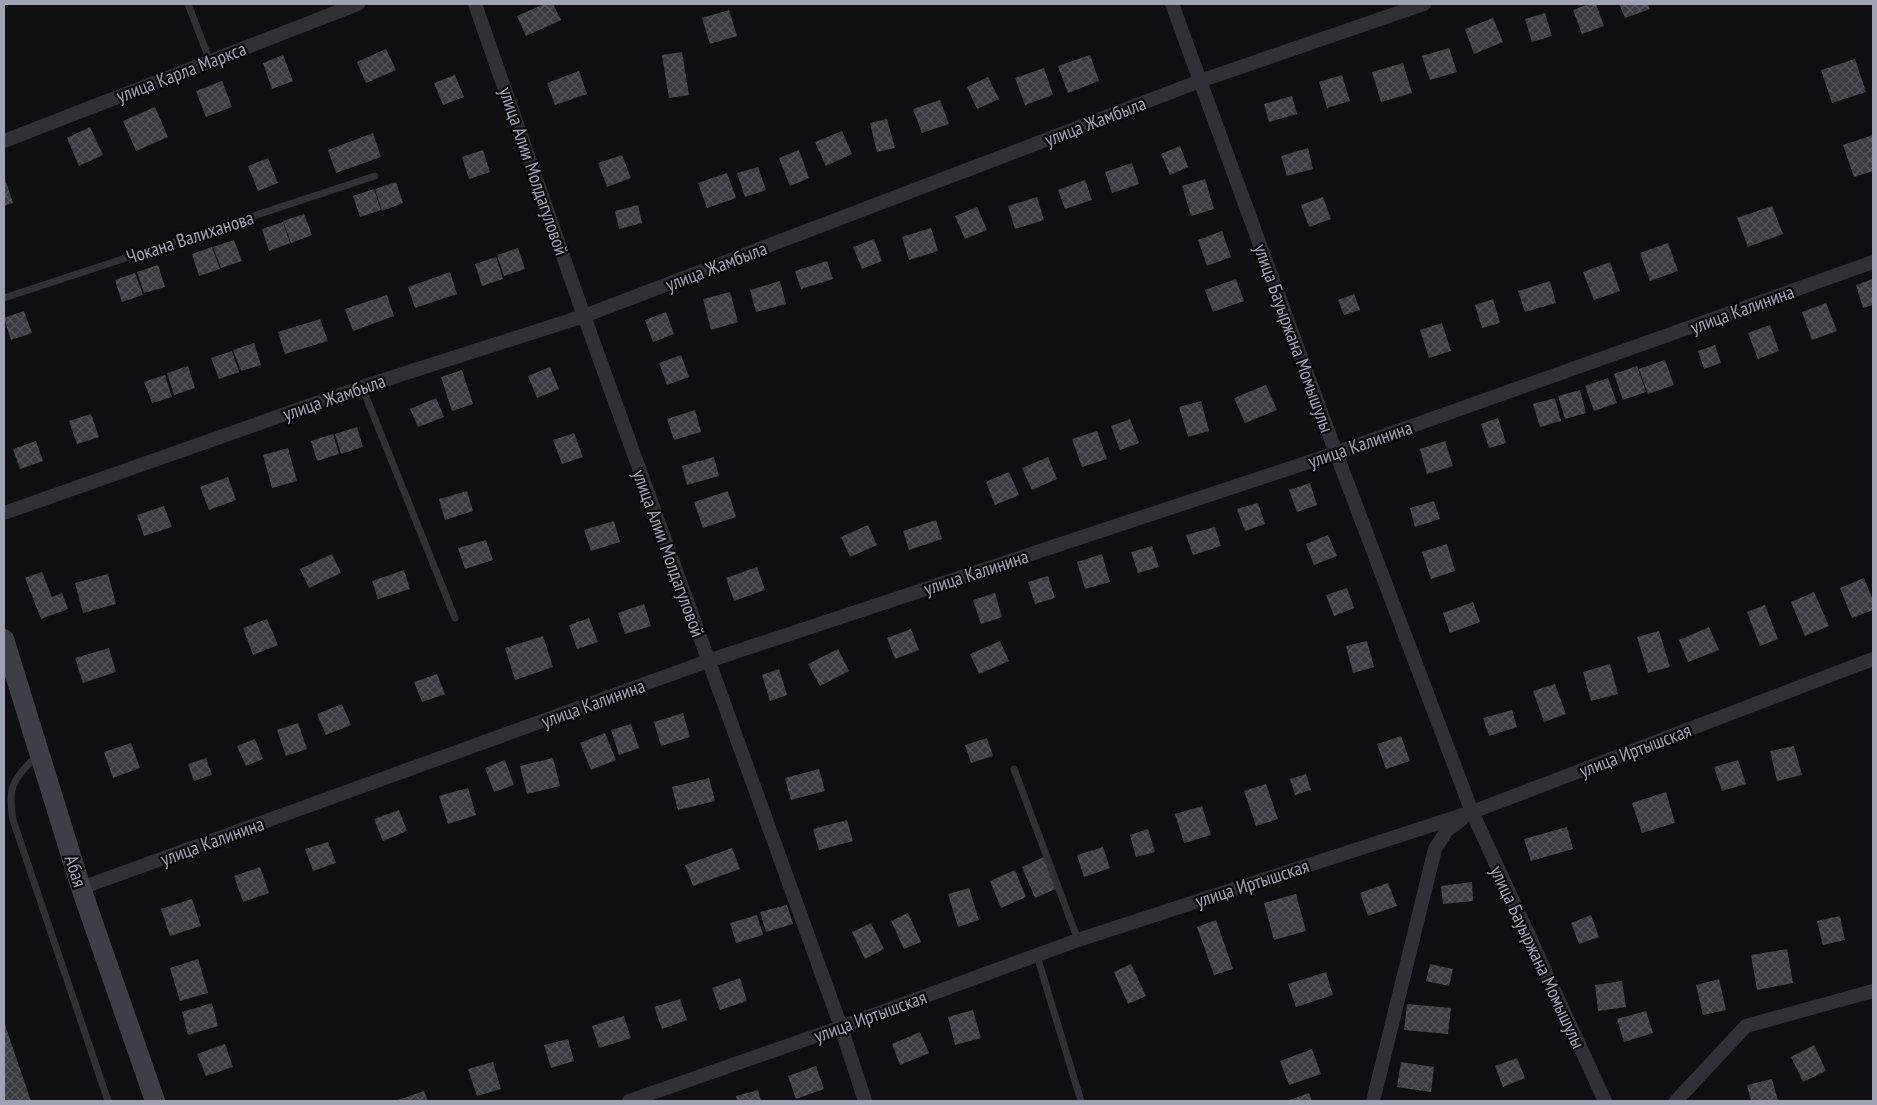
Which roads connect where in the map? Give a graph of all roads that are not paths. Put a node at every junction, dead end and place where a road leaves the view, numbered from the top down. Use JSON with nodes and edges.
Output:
{"nodes":[{"id":1,"x":188,"y":4,"type":"edge"},
{"id":2,"x":358,"y":4,"type":"edge"},
{"id":3,"x":475,"y":4,"type":"edge"},
{"id":4,"x":1172,"y":4,"type":"edge"},
{"id":5,"x":1424,"y":4,"type":"edge"},
{"id":6,"x":210,"y":61,"type":"junction"},
{"id":7,"x":1200,"y":81,"type":"junction"},
{"id":8,"x":4,"y":141,"type":"edge"},
{"id":9,"x":375,"y":176,"type":"dead end"},
{"id":10,"x":1873,"y":262,"type":"edge"},
{"id":11,"x":4,"y":298,"type":"edge"},
{"id":12,"x":584,"y":316,"type":"junction"},
{"id":13,"x":362,"y":387,"type":"junction"},
{"id":14,"x":1336,"y":453,"type":"junction"},
{"id":15,"x":4,"y":513,"type":"edge"},
{"id":16,"x":455,"y":618,"type":"dead end"},
{"id":17,"x":4,"y":639,"type":"edge"},
{"id":18,"x":1873,"y":659,"type":"edge"},
{"id":19,"x":708,"y":661,"type":"junction"},
{"id":20,"x":39,"y":753,"type":"junction"},
{"id":21,"x":1014,"y":768,"type":"dead end"},
{"id":22,"x":1472,"y":812,"type":"junction"},
{"id":23,"x":81,"y":888,"type":"junction"},
{"id":24,"x":1078,"y":940,"type":"junction"},
{"id":25,"x":1037,"y":956,"type":"junction"},
{"id":26,"x":1873,"y":991,"type":"edge"},
{"id":27,"x":841,"y":1027,"type":"junction"},
{"id":28,"x":108,"y":1101,"type":"edge"},
{"id":29,"x":155,"y":1101,"type":"edge"},
{"id":30,"x":629,"y":1101,"type":"edge"},
{"id":31,"x":864,"y":1101,"type":"edge"},
{"id":32,"x":1081,"y":1101,"type":"edge"},
{"id":33,"x":1373,"y":1101,"type":"edge"},
{"id":34,"x":1604,"y":1101,"type":"edge"},
{"id":35,"x":1676,"y":1101,"type":"edge"}],
"edges":[{"from":1,"to":6,"type":"lane"},
{"from":2,"to":6,"type":"street","name":"улица Карла Маркса"},
{"from":3,"to":12,"type":"street","name":"улица Алии Молдагуловой"},
{"from":4,"to":7,"type":"street","name":"улица Бауыржана Момышулы"},
{"from":5,"to":7,"type":"street","name":"улица Жамбыла"},
{"from":6,"to":8,"type":"street","name":"улица Карла Маркса"},
{"from":7,"to":12,"type":"street","name":"улица Жамбыла"},
{"from":7,"to":14,"type":"street","name":"улица Бауыржана Момышулы"},
{"from":9,"to":11,"type":"lane","name":"Чокана Валиханова"},
{"from":10,"to":14,"type":"street","name":"улица Калинина"},
{"from":12,"to":13,"type":"street","name":"улица Жамбыла"},
{"from":12,"to":19,"type":"street","name":"улица Алии Молдагуловой"},
{"from":13,"to":15,"type":"street","name":"улица Жамбыла"},
{"from":13,"to":16,"type":"lane"},
{"from":14,"to":19,"type":"street","name":"улица Калинина"},
{"from":14,"to":22,"type":"street","name":"улица Бауыржана Момышулы"},
{"from":17,"to":20,"type":"street","name":"Абая"},
{"from":18,"to":22,"type":"street","name":"улица Иртышская"},
{"from":19,"to":23,"type":"street","name":"улица Калинина"},
{"from":19,"to":27,"type":"street","name":"улица Алии Молдагуловой"},
{"from":20,"to":23,"type":"street","name":"Абая"},
{"from":20,"to":28,"type":"lane"},
{"from":21,"to":24,"type":"lane"},
{"from":22,"to":24,"type":"street","name":"улица Иртышская"},
{"from":22,"to":33,"type":"street"},
{"from":22,"to":34,"type":"street","name":"улица Бауыржана Момышулы"},
{"from":23,"to":29,"type":"street","name":"Абая"},
{"from":24,"to":25,"type":"street","name":"улица Иртышская"},
{"from":25,"to":27,"type":"street","name":"улица Иртышская"},
{"from":25,"to":32,"type":"lane"},
{"from":26,"to":35,"type":"street"},
{"from":27,"to":30,"type":"street","name":"улица Иртышская"},
{"from":27,"to":31,"type":"street","name":"улица Алии Молдагуловой"}]}
